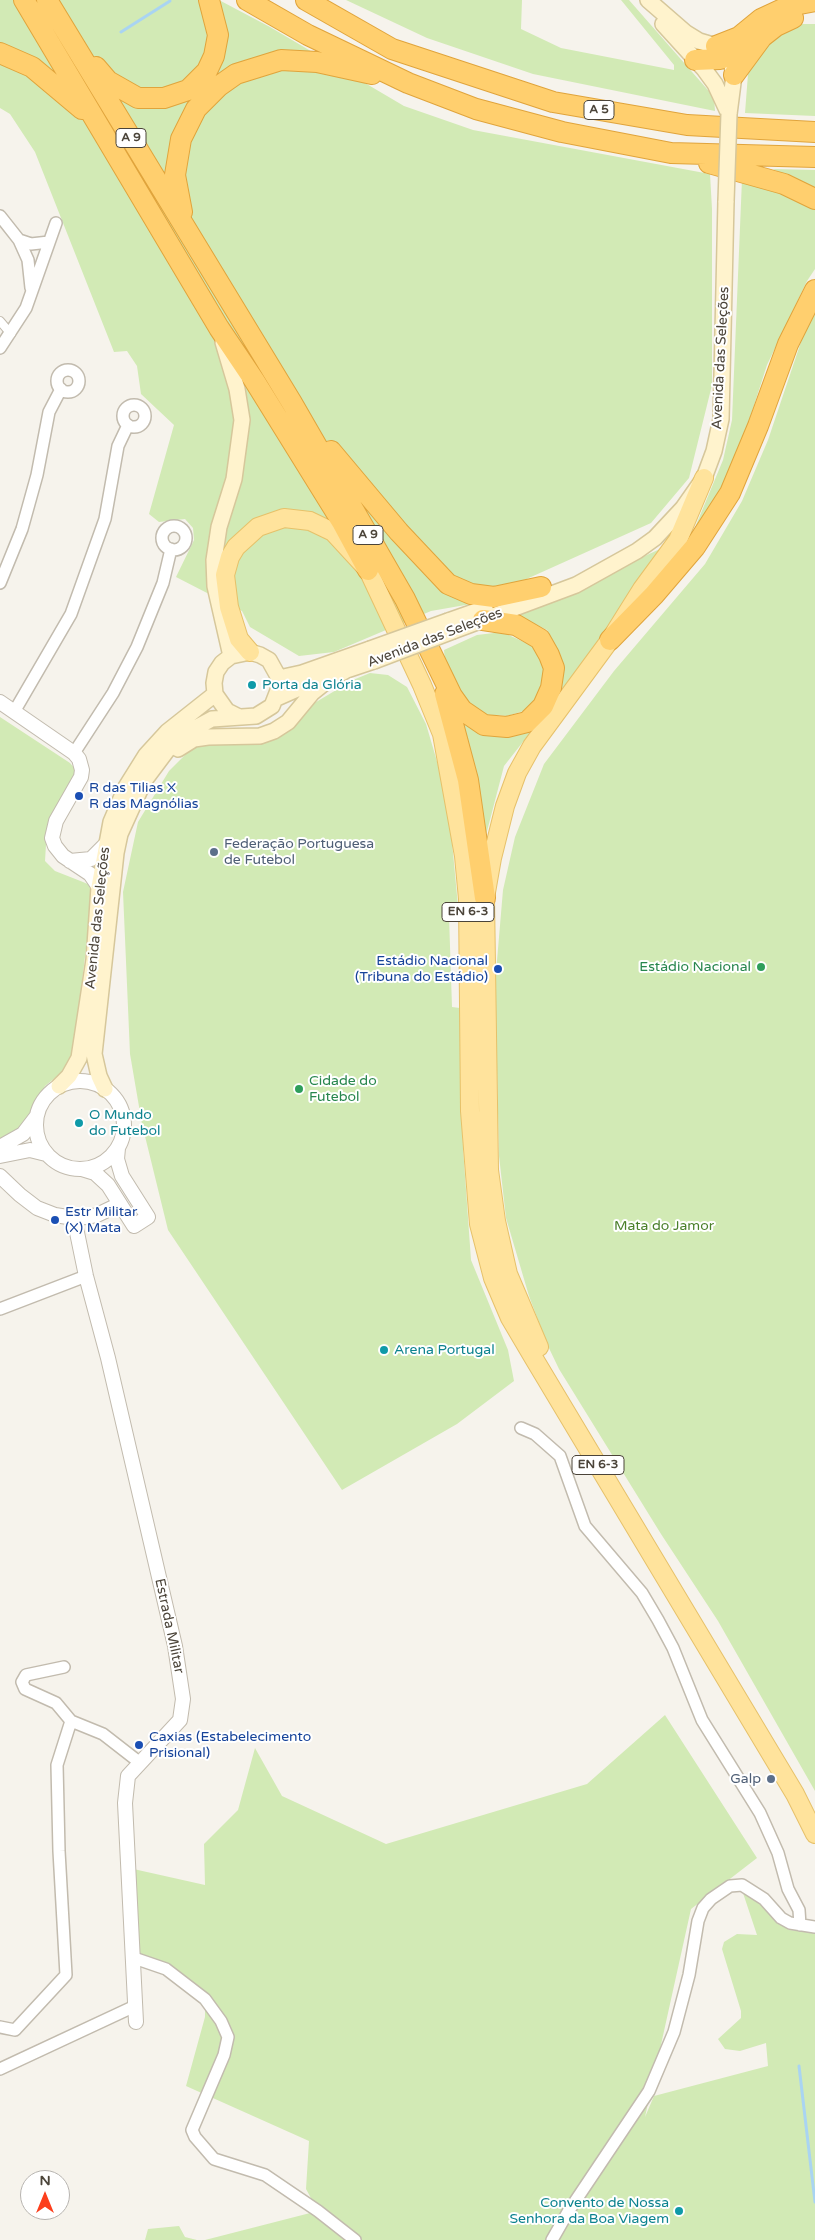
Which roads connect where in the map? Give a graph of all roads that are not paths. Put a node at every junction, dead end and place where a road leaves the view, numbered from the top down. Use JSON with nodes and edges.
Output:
{"nodes":[{"id":1,"x":24,"y":0,"type":"edge"},
{"id":2,"x":47,"y":0,"type":"edge"},
{"id":3,"x":209,"y":0,"type":"edge"},
{"id":4,"x":247,"y":0,"type":"edge"},
{"id":5,"x":306,"y":0,"type":"edge"},
{"id":6,"x":642,"y":0,"type":"edge"},
{"id":7,"x":648,"y":0,"type":"edge"},
{"id":8,"x":815,"y":2,"type":"edge"},
{"id":9,"x":815,"y":15,"type":"edge"},
{"id":10,"x":67,"y":33,"type":"junction"},
{"id":11,"x":0,"y":53,"type":"edge"},
{"id":12,"x":695,"y":60,"type":"junction"},
{"id":13,"x":728,"y":66,"type":"junction"},
{"id":14,"x":408,"y":83,"type":"junction"},
{"id":15,"x":729,"y":114,"type":"junction"},
{"id":16,"x":100,"y":127,"type":"junction"},
{"id":17,"x":815,"y":132,"type":"edge"},
{"id":18,"x":671,"y":153,"type":"junction"},
{"id":19,"x":815,"y":157,"type":"edge"},
{"id":20,"x":815,"y":200,"type":"edge"},
{"id":21,"x":0,"y":216,"type":"edge"},
{"id":22,"x":56,"y":223,"type":"dead end"},
{"id":23,"x":19,"y":240,"type":"junction"},
{"id":24,"x":49,"y":242,"type":"junction"},
{"id":25,"x":196,"y":244,"type":"junction"},
{"id":26,"x":31,"y":289,"type":"junction"},
{"id":27,"x":815,"y":290,"type":"edge"},
{"id":28,"x":0,"y":321,"type":"edge"},
{"id":29,"x":219,"y":328,"type":"junction"},
{"id":30,"x":11,"y":334,"type":"junction"},
{"id":31,"x":0,"y":348,"type":"edge"},
{"id":32,"x":61,"y":390,"type":"dead end"},
{"id":33,"x":292,"y":403,"type":"junction"},
{"id":34,"x":128,"y":425,"type":"dead end"},
{"id":35,"x":704,"y":478,"type":"junction"},
{"id":36,"x":171,"y":549,"type":"dead end"},
{"id":37,"x":618,"y":562,"type":"junction"},
{"id":38,"x":368,"y":570,"type":"junction"},
{"id":39,"x":0,"y":583,"type":"edge"},
{"id":40,"x":541,"y":587,"type":"junction"},
{"id":41,"x":483,"y":620,"type":"junction"},
{"id":42,"x":451,"y":626,"type":"junction"},
{"id":43,"x":610,"y":640,"type":"junction"},
{"id":44,"x":250,"y":652,"type":"junction"},
{"id":45,"x":372,"y":655,"type":"junction"},
{"id":46,"x":231,"y":656,"type":"junction"},
{"id":47,"x":438,"y":670,"type":"junction"},
{"id":48,"x":345,"y":671,"type":"junction"},
{"id":49,"x":279,"y":678,"type":"junction"},
{"id":50,"x":215,"y":694,"type":"junction"},
{"id":51,"x":277,"y":698,"type":"junction"},
{"id":52,"x":0,"y":702,"type":"edge"},
{"id":53,"x":14,"y":712,"type":"junction"},
{"id":54,"x":237,"y":716,"type":"junction"},
{"id":55,"x":74,"y":753,"type":"junction"},
{"id":56,"x":159,"y":760,"type":"junction"},
{"id":57,"x":105,"y":845,"type":"junction"},
{"id":58,"x":464,"y":856,"type":"joint"},
{"id":59,"x":70,"y":861,"type":"junction"},
{"id":60,"x":99,"y":887,"type":"junction"},
{"id":61,"x":485,"y":898,"type":"junction"},
{"id":62,"x":59,"y":1086,"type":"junction"},
{"id":63,"x":105,"y":1089,"type":"junction"},
{"id":64,"x":36,"y":1117,"type":"junction"},
{"id":65,"x":118,"y":1148,"type":"junction"},
{"id":66,"x":4,"y":1152,"type":"edge"},
{"id":67,"x":46,"y":1154,"type":"junction"},
{"id":68,"x":82,"y":1169,"type":"junction"},
{"id":69,"x":3,"y":1179,"type":"edge"},
{"id":70,"x":120,"y":1204,"type":"junction"},
{"id":71,"x":74,"y":1218,"type":"junction"},
{"id":72,"x":86,"y":1276,"type":"junction"},
{"id":73,"x":0,"y":1309,"type":"edge"},
{"id":74,"x":522,"y":1428,"type":"dead end"},
{"id":75,"x":64,"y":1667,"type":"dead end"},
{"id":76,"x":70,"y":1721,"type":"junction"},
{"id":77,"x":139,"y":1762,"type":"junction"},
{"id":78,"x":815,"y":1811,"type":"edge"},
{"id":79,"x":815,"y":1834,"type":"edge"},
{"id":80,"x":800,"y":1925,"type":"junction"},
{"id":81,"x":815,"y":1927,"type":"edge"},
{"id":82,"x":134,"y":1958,"type":"junction"},
{"id":83,"x":135,"y":2006,"type":"junction"},
{"id":84,"x":136,"y":2022,"type":"dead end"},
{"id":85,"x":0,"y":2027,"type":"edge"},
{"id":86,"x":0,"y":2069,"type":"edge"},
{"id":87,"x":355,"y":2240,"type":"edge"},
{"id":88,"x":552,"y":2240,"type":"edge"}],
"edges":[{"from":1,"to":16,"type":"highway","number":"A 9"},
{"from":2,"to":10,"type":"highway","number":"A 9"},
{"from":3,"to":10,"type":"highway"},
{"from":4,"to":14,"type":"highway","number":"A 5"},
{"from":5,"to":17,"type":"highway","number":"A 5"},
{"from":6,"to":12,"type":"main road"},
{"from":7,"to":13,"type":"main road"},
{"from":8,"to":13,"type":"highway"},
{"from":9,"to":13,"type":"highway"},
{"from":10,"to":25,"type":"highway","number":"A 9"},
{"from":11,"to":16,"type":"highway"},
{"from":12,"to":13,"type":"highway"},
{"from":12,"to":15,"type":"main road"},
{"from":13,"to":15,"type":"main road","name":"Avenida das Seleções"},
{"from":14,"to":18,"type":"highway","number":"A 5"},
{"from":14,"to":25,"type":"highway"},
{"from":15,"to":35,"type":"main road","name":"Avenida das Seleções","bridge":true},
{"from":16,"to":29,"type":"highway","number":"A 9"},
{"from":18,"to":19,"type":"highway","number":"A 5"},
{"from":18,"to":20,"type":"highway"},
{"from":21,"to":23,"type":"street"},
{"from":22,"to":24,"type":"street"},
{"from":23,"to":24,"type":"street"},
{"from":23,"to":26,"type":"street"},
{"from":24,"to":26,"type":"street"},
{"from":25,"to":33,"type":"highway","number":"A 9"},
{"from":26,"to":30,"type":"street"},
{"from":27,"to":43,"type":"highway"},
{"from":28,"to":30,"type":"street"},
{"from":29,"to":38,"type":"highway","number":"A 9"},
{"from":29,"to":46,"type":"main road"},
{"from":30,"to":31,"type":"street"},
{"from":32,"to":39,"type":"street"},
{"from":33,"to":40,"type":"highway"},
{"from":33,"to":47,"type":"highway","number":"A 9"},
{"from":34,"to":53,"type":"street"},
{"from":35,"to":37,"type":"main road","name":"Avenida das Seleções"},
{"from":35,"to":43,"type":"main road"},
{"from":36,"to":55,"type":"street"},
{"from":37,"to":40,"type":"main road","name":"Avenida das Seleções"},
{"from":37,"to":41,"type":"main road","name":"Avenida das Seleções"},
{"from":38,"to":44,"type":"main road"},
{"from":38,"to":58,"type":"main road","number":"A 9"},
{"from":40,"to":42,"type":"main road","name":"Avenida das Seleções"},
{"from":41,"to":42,"type":"main road","name":"Avenida das Seleções"},
{"from":41,"to":47,"type":"highway"},
{"from":42,"to":45,"type":"main road","name":"Avenida das Seleções","bridge":true},
{"from":43,"to":61,"type":"main road"},
{"from":44,"to":46,"type":"main road"},
{"from":44,"to":49,"type":"main road"},
{"from":45,"to":48,"type":"main road","name":"Avenida das Seleções"},
{"from":45,"to":49,"type":"main road","name":"Avenida das Seleções"},
{"from":46,"to":50,"type":"main road"},
{"from":47,"to":61,"type":"highway","number":"A 9"},
{"from":48,"to":51,"type":"main road","name":"Avenida das Seleções"},
{"from":48,"to":56,"type":"main road"},
{"from":49,"to":51,"type":"main road"},
{"from":50,"to":54,"type":"main road"},
{"from":50,"to":57,"type":"main road","name":"Avenida das Seleções"},
{"from":51,"to":54,"type":"main road","name":"Avenida das Seleções"},
{"from":52,"to":53,"type":"street"},
{"from":53,"to":55,"type":"street"},
{"from":54,"to":56,"type":"main road","name":"Avenida das Seleções"},
{"from":55,"to":59,"type":"street"},
{"from":56,"to":63,"type":"main road","name":"Avenida das Seleções"},
{"from":57,"to":59,"type":"street"},
{"from":57,"to":60,"type":"main road","name":"Avenida das Seleções"},
{"from":58,"to":79,"type":"main road","number":"EN 6-3"},
{"from":59,"to":60,"type":"street"},
{"from":60,"to":62,"type":"main road","name":"Avenida das Seleções"},
{"from":61,"to":78,"type":"main road","number":"EN 6-3"},
{"from":62,"to":63,"type":"street"},
{"from":62,"to":64,"type":"street"},
{"from":63,"to":65,"type":"street"},
{"from":64,"to":66,"type":"street"},
{"from":64,"to":67,"type":"street"},
{"from":65,"to":68,"type":"street"},
{"from":65,"to":70,"type":"street"},
{"from":66,"to":67,"type":"street"},
{"from":66,"to":69,"type":"street"},
{"from":67,"to":68,"type":"street"},
{"from":68,"to":70,"type":"street"},
{"from":69,"to":71,"type":"street"},
{"from":70,"to":71,"type":"street"},
{"from":71,"to":72,"type":"street","name":"Estrada Militar"},
{"from":72,"to":73,"type":"street"},
{"from":72,"to":77,"type":"street","name":"Estrada Militar"},
{"from":74,"to":80,"type":"street"},
{"from":75,"to":76,"type":"street"},
{"from":76,"to":77,"type":"street"},
{"from":76,"to":85,"type":"street"},
{"from":77,"to":82,"type":"street","name":"Estrada Militar"},
{"from":80,"to":81,"type":"street"},
{"from":80,"to":88,"type":"street"},
{"from":82,"to":83,"type":"street","name":"Estrada Militar"},
{"from":82,"to":87,"type":"street"},
{"from":83,"to":84,"type":"street","name":"Estrada Militar"},
{"from":83,"to":86,"type":"street"}]}
